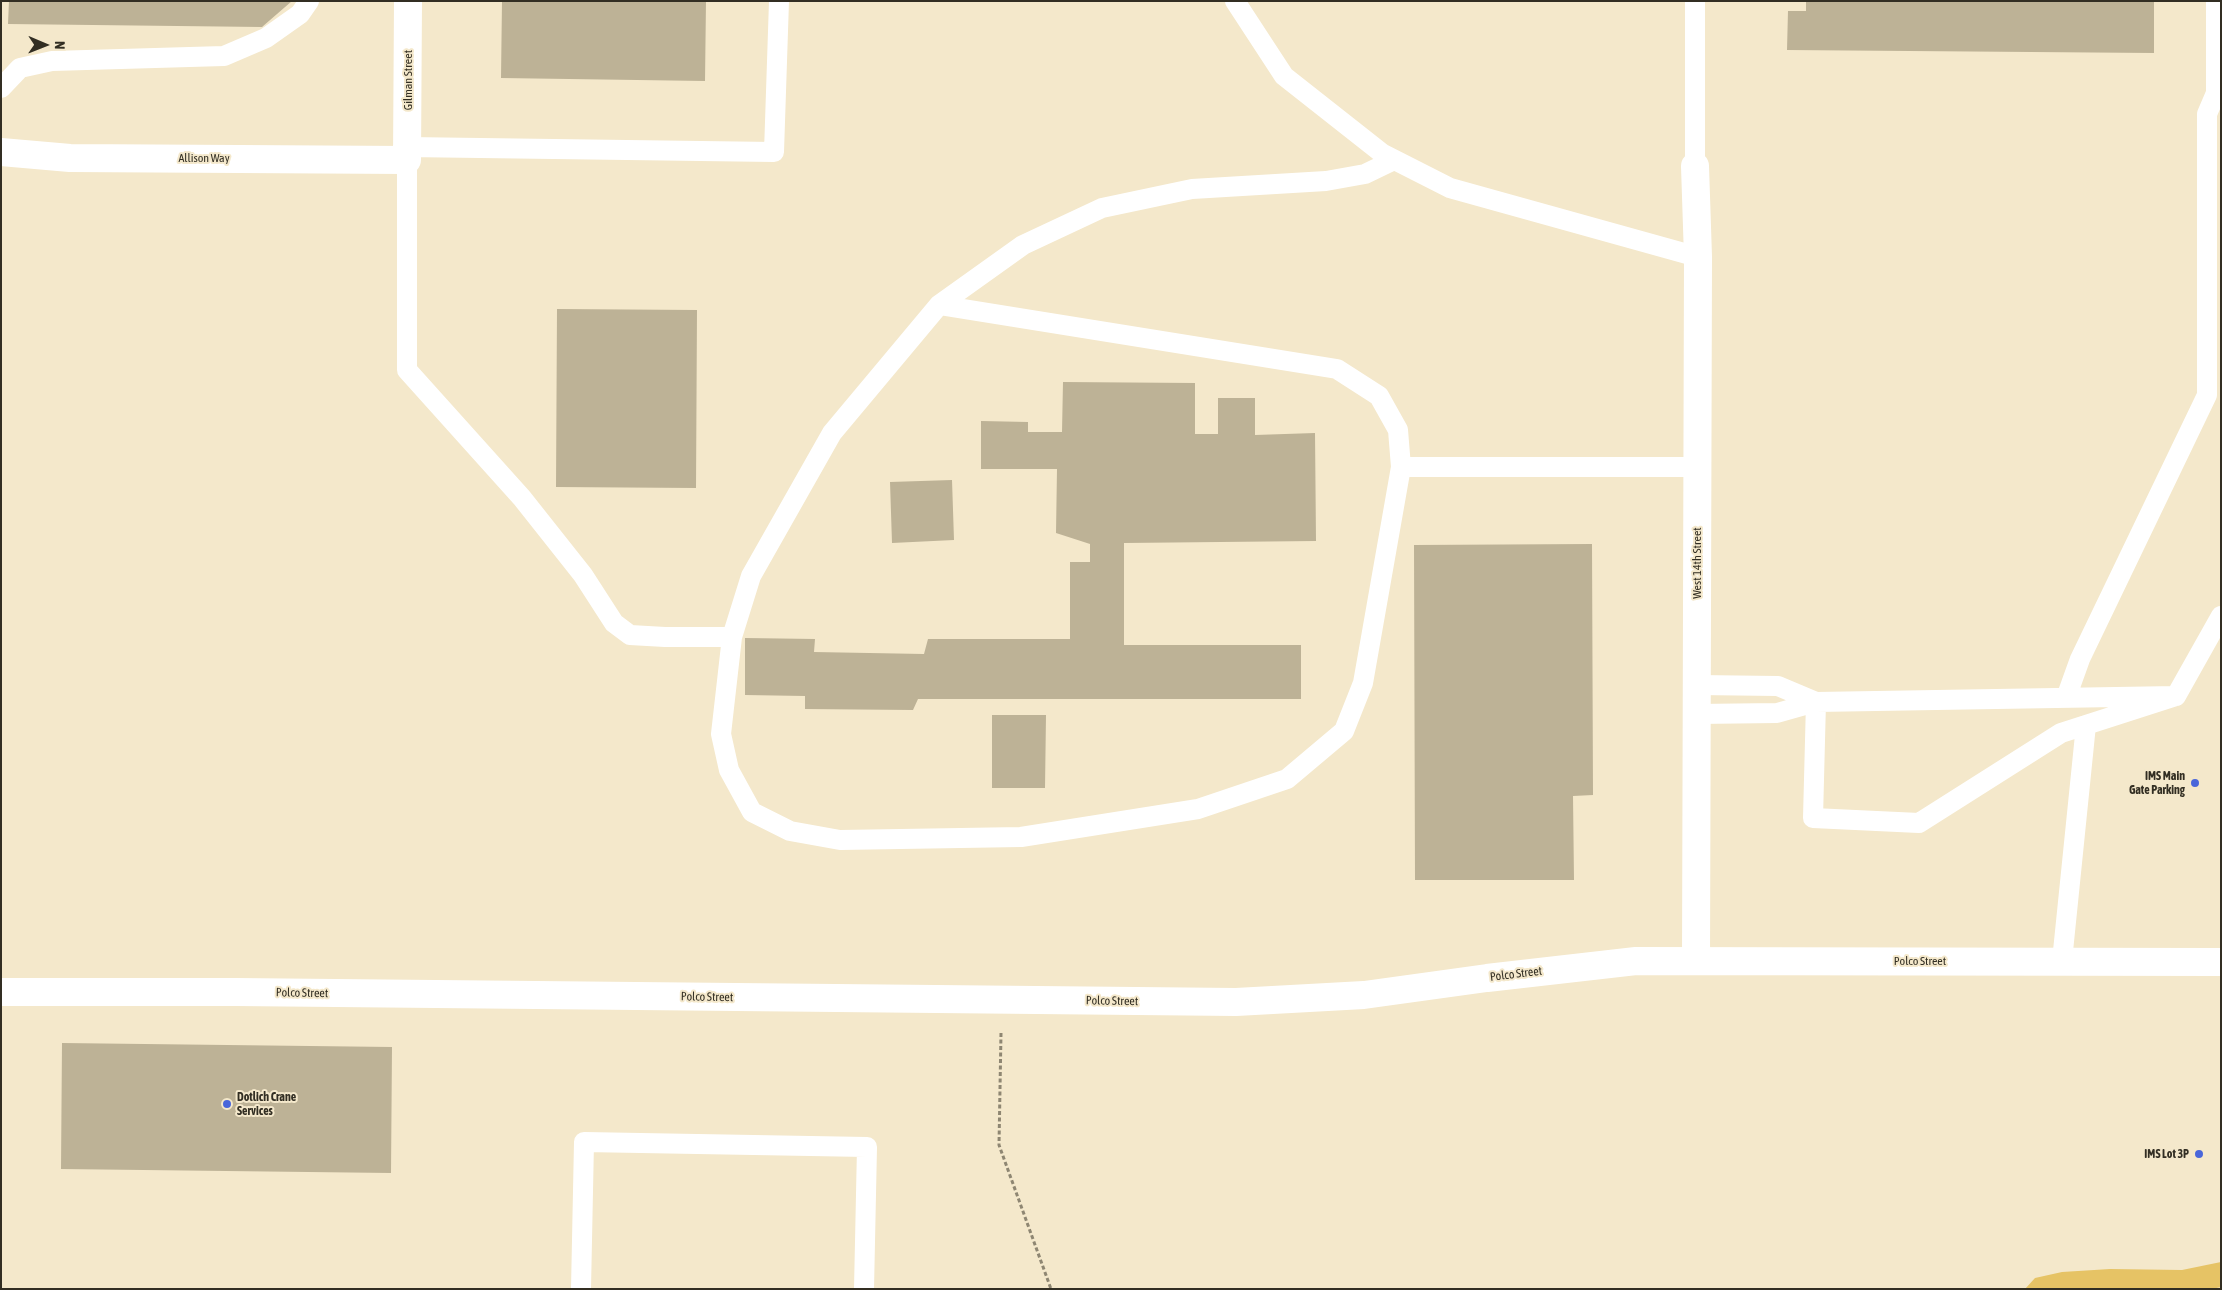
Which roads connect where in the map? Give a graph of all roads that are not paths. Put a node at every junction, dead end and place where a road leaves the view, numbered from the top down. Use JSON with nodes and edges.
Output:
{"nodes":[{"id":1,"x":309,"y":1,"type":"edge"},
{"id":2,"x":408,"y":1,"type":"edge"},
{"id":3,"x":779,"y":1,"type":"edge"},
{"id":4,"x":1235,"y":1,"type":"edge"},
{"id":5,"x":1695,"y":1,"type":"edge"},
{"id":6,"x":2216,"y":1,"type":"edge"},
{"id":7,"x":1,"y":88,"type":"edge"},
{"id":8,"x":1,"y":152,"type":"edge"},
{"id":9,"x":407,"y":154,"type":"junction"},
{"id":10,"x":1394,"y":160,"type":"junction"},
{"id":11,"x":1695,"y":166,"type":"joint"},
{"id":12,"x":1698,"y":257,"type":"junction"},
{"id":13,"x":939,"y":304,"type":"junction"},
{"id":14,"x":1401,"y":467,"type":"junction"},
{"id":15,"x":1697,"y":467,"type":"junction"},
{"id":16,"x":2221,"y":616,"type":"edge"},
{"id":17,"x":732,"y":637,"type":"junction"},
{"id":18,"x":1697,"y":685,"type":"junction"},
{"id":19,"x":2176,"y":696,"type":"junction"},
{"id":20,"x":2066,"y":698,"type":"junction"},
{"id":21,"x":1816,"y":702,"type":"junction"},
{"id":22,"x":1697,"y":714,"type":"junction"},
{"id":23,"x":2086,"y":725,"type":"junction"},
{"id":24,"x":1696,"y":960,"type":"junction"},
{"id":25,"x":2062,"y":961,"type":"junction"},
{"id":26,"x":2221,"y":962,"type":"edge"},
{"id":27,"x":1,"y":992,"type":"edge"},
{"id":28,"x":581,"y":1289,"type":"edge"},
{"id":29,"x":864,"y":1289,"type":"edge"}],
"edges":[{"from":1,"to":7,"type":"lane"},
{"from":2,"to":9,"type":"street","name":"Gilman Street"},
{"from":3,"to":9,"type":"lane"},
{"from":4,"to":10,"type":"lane"},
{"from":5,"to":11,"type":"lane"},
{"from":6,"to":20,"type":"lane"},
{"from":8,"to":9,"type":"street","name":"Allison Way"},
{"from":9,"to":17,"type":"lane"},
{"from":10,"to":12,"type":"lane"},
{"from":10,"to":13,"type":"lane"},
{"from":11,"to":12,"type":"street","name":"West 14th Street"},
{"from":12,"to":15,"type":"street","name":"West 14th Street"},
{"from":13,"to":14,"type":"lane"},
{"from":13,"to":17,"type":"lane"},
{"from":14,"to":15,"type":"lane"},
{"from":14,"to":17,"type":"lane"},
{"from":15,"to":18,"type":"street","name":"West 14th Street"},
{"from":16,"to":19,"type":"lane"},
{"from":18,"to":21,"type":"lane"},
{"from":18,"to":22,"type":"street","name":"West 14th Street"},
{"from":19,"to":20,"type":"lane"},
{"from":19,"to":23,"type":"lane"},
{"from":20,"to":21,"type":"lane"},
{"from":21,"to":22,"type":"lane"},
{"from":21,"to":23,"type":"lane"},
{"from":22,"to":24,"type":"street","name":"West 14th Street"},
{"from":23,"to":25,"type":"lane"},
{"from":24,"to":25,"type":"street","name":"Polco Street"},
{"from":24,"to":27,"type":"street","name":"Polco Street"},
{"from":25,"to":26,"type":"street","name":"Polco Street"},
{"from":28,"to":29,"type":"lane"}]}
